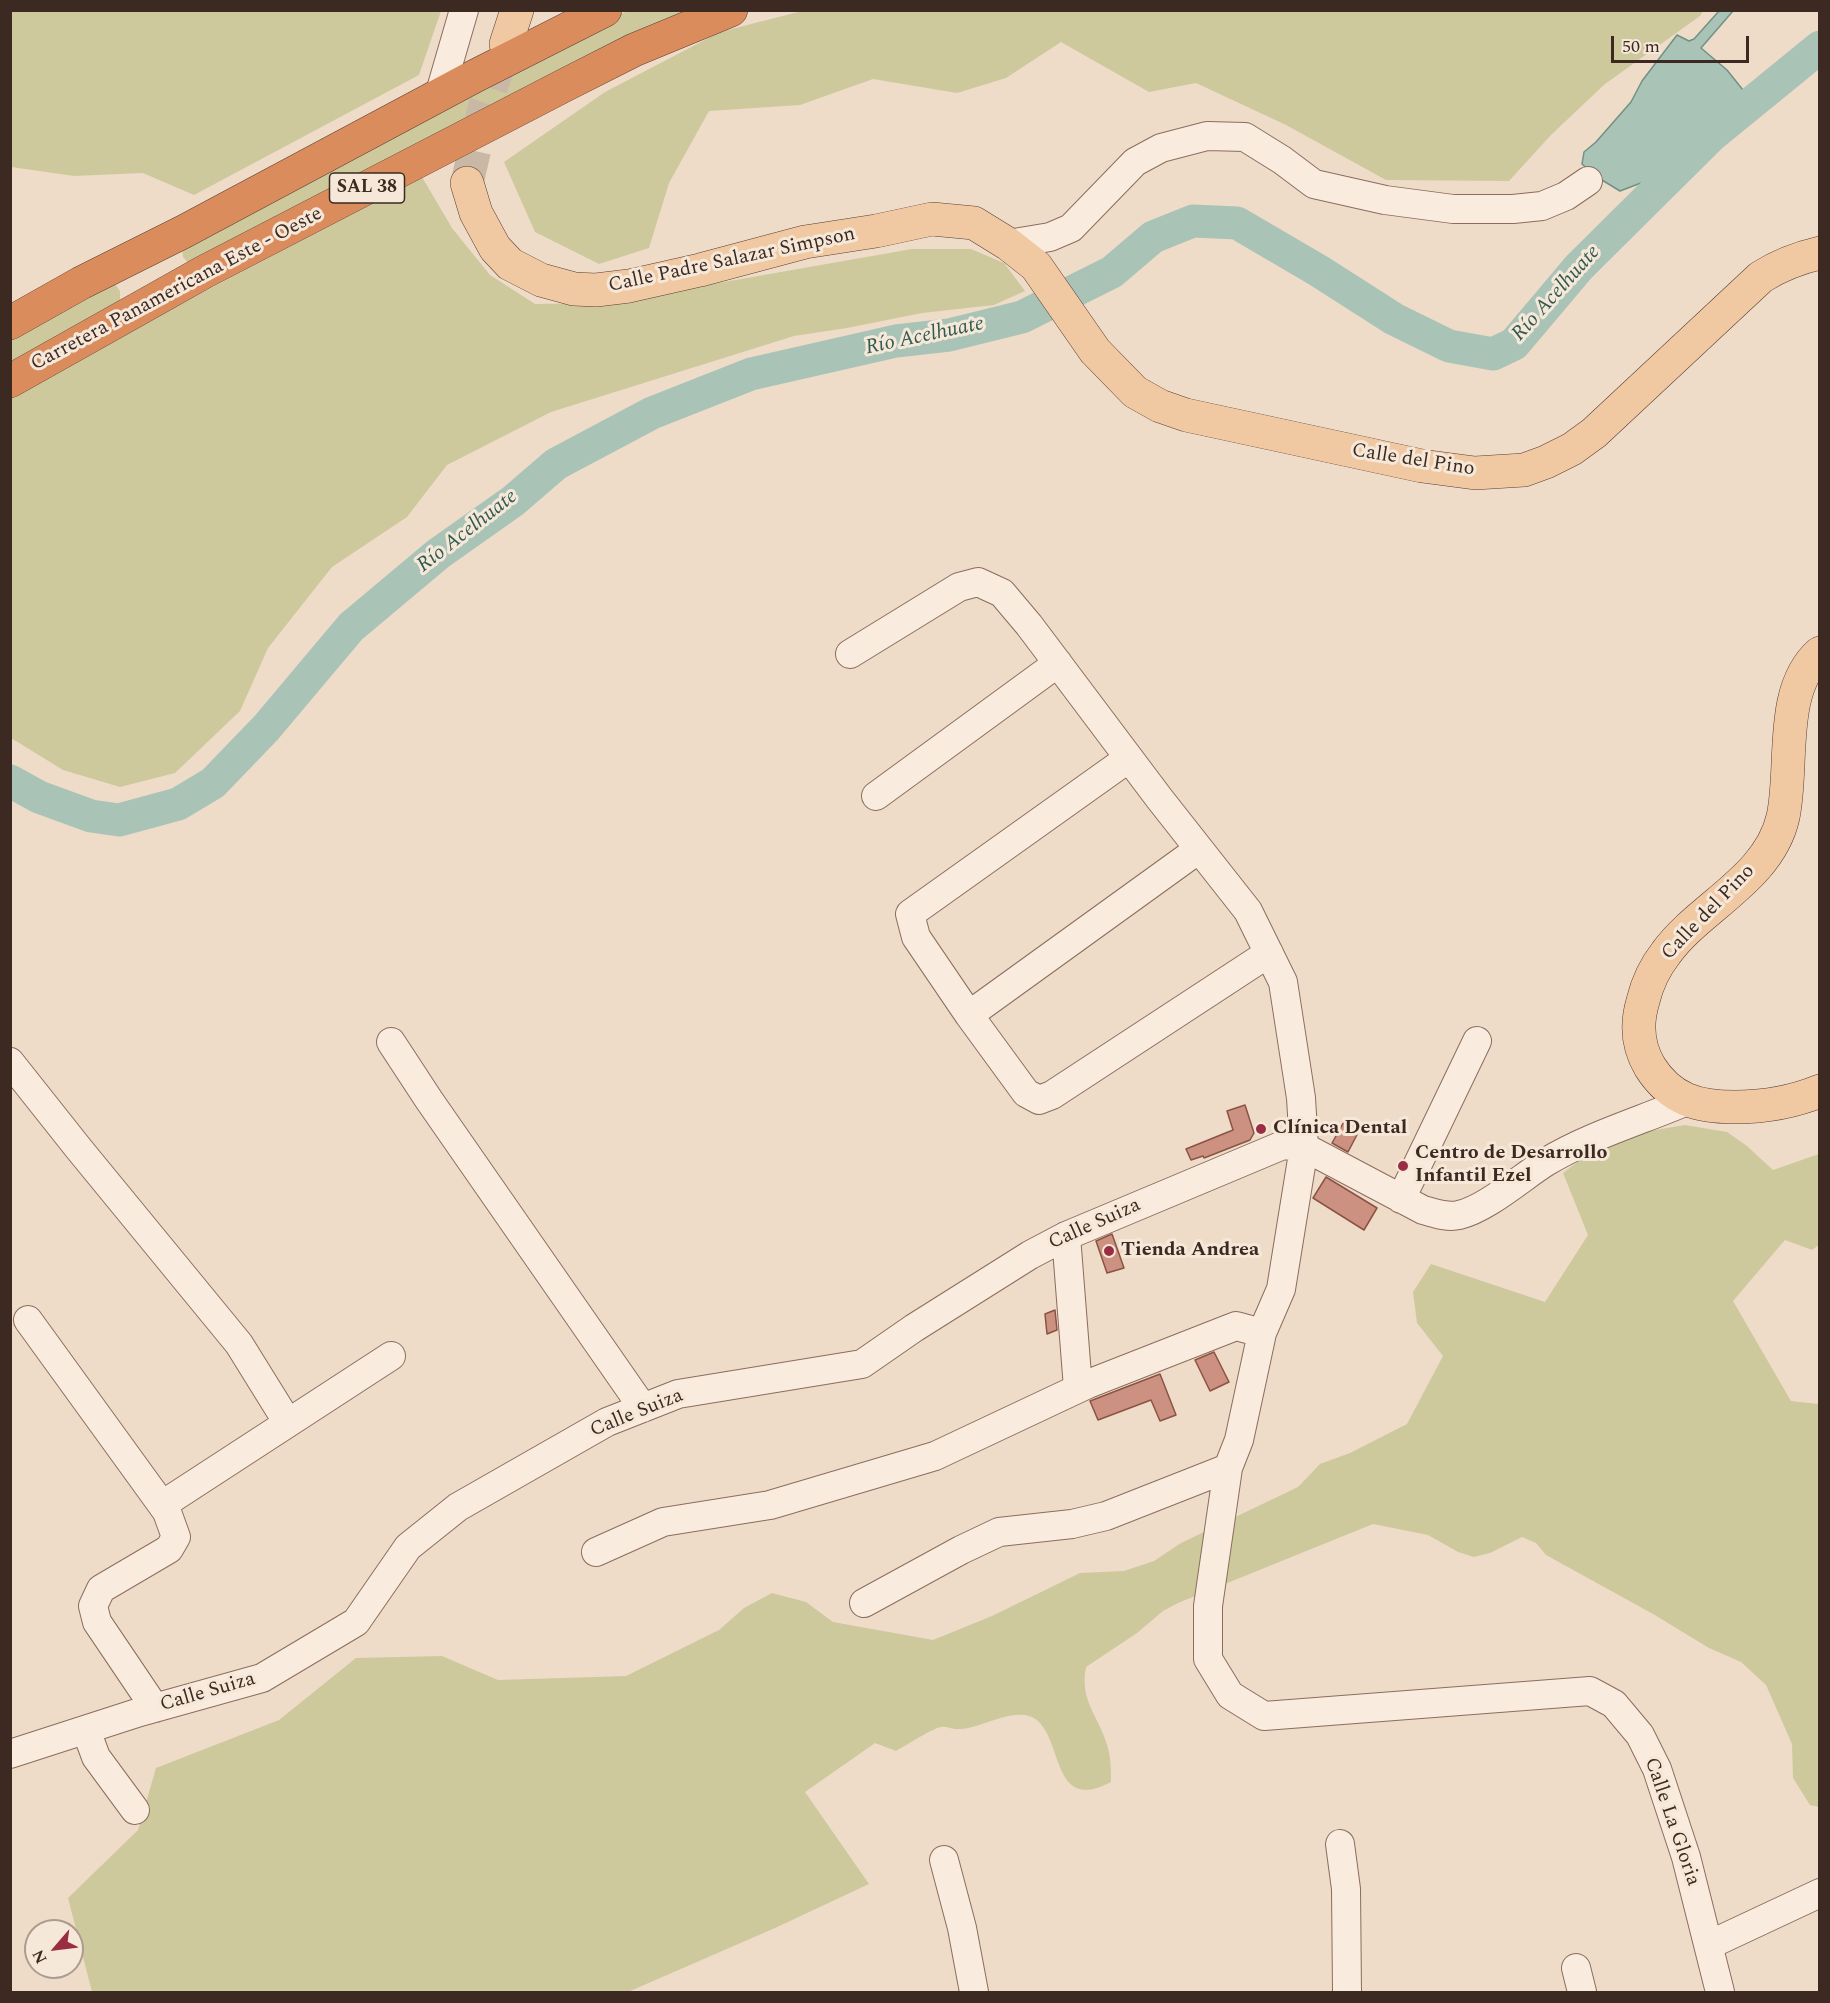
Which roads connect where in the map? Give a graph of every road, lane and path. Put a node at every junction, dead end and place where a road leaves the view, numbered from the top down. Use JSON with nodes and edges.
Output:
{"nodes":[{"id":1,"x":464,"y":10,"type":"edge"},
{"id":2,"x":518,"y":10,"type":"edge"},
{"id":3,"x":605,"y":10,"type":"edge"},
{"id":4,"x":732,"y":10,"type":"edge"},
{"id":5,"x":506,"y":44,"type":"tunnel mouth"},
{"id":6,"x":439,"y":96,"type":"junction"},
{"id":7,"x":1588,"y":181,"type":"dead end"},
{"id":8,"x":467,"y":183,"type":"tunnel mouth"},
{"id":9,"x":183,"y":232,"type":"junction"},
{"id":10,"x":1008,"y":244,"type":"junction"},
{"id":11,"x":1820,"y":253,"type":"edge"},
{"id":12,"x":1036,"y":266,"type":"joint"},
{"id":13,"x":204,"y":272,"type":"junction"},
{"id":14,"x":101,"y":273,"type":"junction"},
{"id":15,"x":124,"y":317,"type":"junction"},
{"id":16,"x":10,"y":323,"type":"edge"},
{"id":17,"x":10,"y":381,"type":"edge"},
{"id":18,"x":1820,"y":653,"type":"edge"},
{"id":19,"x":850,"y":654,"type":"dead end"},
{"id":20,"x":1058,"y":663,"type":"junction"},
{"id":21,"x":1129,"y":758,"type":"junction"},
{"id":22,"x":876,"y":796,"type":"dead end"},
{"id":23,"x":1199,"y":849,"type":"junction"},
{"id":24,"x":1269,"y":953,"type":"junction"},
{"id":25,"x":969,"y":1015,"type":"junction"},
{"id":26,"x":1477,"y":1041,"type":"dead end"},
{"id":27,"x":391,"y":1042,"type":"dead end"},
{"id":28,"x":10,"y":1062,"type":"edge"},
{"id":29,"x":1820,"y":1091,"type":"edge"},
{"id":30,"x":1687,"y":1101,"type":"junction"},
{"id":31,"x":1304,"y":1147,"type":"junction"},
{"id":32,"x":1401,"y":1199,"type":"junction"},
{"id":33,"x":1066,"y":1236,"type":"junction"},
{"id":34,"x":28,"y":1320,"type":"dead end"},
{"id":35,"x":1262,"y":1332,"type":"junction"},
{"id":36,"x":391,"y":1356,"type":"dead end"},
{"id":37,"x":1078,"y":1388,"type":"junction"},
{"id":38,"x":643,"y":1408,"type":"junction"},
{"id":39,"x":288,"y":1423,"type":"junction"},
{"id":40,"x":1228,"y":1468,"type":"junction"},
{"id":41,"x":162,"y":1505,"type":"junction"},
{"id":42,"x":596,"y":1552,"type":"dead end"},
{"id":43,"x":864,"y":1603,"type":"dead end"},
{"id":44,"x":155,"y":1708,"type":"junction"},
{"id":45,"x":86,"y":1730,"type":"junction"},
{"id":46,"x":10,"y":1754,"type":"edge"},
{"id":47,"x":135,"y":1810,"type":"dead end"},
{"id":48,"x":1340,"y":1844,"type":"dead end"},
{"id":49,"x":944,"y":1860,"type":"dead end"},
{"id":50,"x":1820,"y":1893,"type":"edge"},
{"id":51,"x":1709,"y":1945,"type":"junction"},
{"id":52,"x":974,"y":1992,"type":"edge"},
{"id":53,"x":1347,"y":1992,"type":"edge"},
{"id":54,"x":1720,"y":1992,"type":"edge"}],
"edges":[{"from":1,"to":6,"type":"street"},
{"from":2,"to":5,"type":"main road"},
{"from":3,"to":6,"type":"highway","number":"SAL 38"},
{"from":4,"to":13,"type":"highway","name":"Carretera Panamericana Este - Oeste","number":"SAL 38"},
{"from":6,"to":9,"type":"highway","number":"SAL 38"},
{"from":7,"to":10,"type":"street"},
{"from":8,"to":10,"type":"main road","name":"Calle Padre Salazar Simpson"},
{"from":9,"to":13,"type":"highway"},
{"from":9,"to":14,"type":"highway","number":"SAL 38"},
{"from":10,"to":12,"type":"main road","name":"Calle Padre Salazar Simpson"},
{"from":11,"to":12,"type":"main road","name":"Calle del Pino"},
{"from":13,"to":15,"type":"highway","name":"Carretera Panamericana Este - Oeste","number":"SAL 38"},
{"from":14,"to":15,"type":"highway"},
{"from":14,"to":16,"type":"highway","number":"SAL 38"},
{"from":15,"to":17,"type":"highway","name":"Carretera Panamericana Este - Oeste","number":"SAL 38"},
{"from":18,"to":30,"type":"main road","name":"Calle del Pino"},
{"from":19,"to":20,"type":"street","name":"Calle La Gloria"},
{"from":20,"to":21,"type":"street","name":"Calle La Gloria"},
{"from":20,"to":22,"type":"street"},
{"from":21,"to":23,"type":"street","name":"Calle La Gloria"},
{"from":21,"to":25,"type":"street"},
{"from":23,"to":24,"type":"street","name":"Calle La Gloria"},
{"from":23,"to":25,"type":"street"},
{"from":24,"to":25,"type":"street"},
{"from":24,"to":31,"type":"street","name":"Calle La Gloria"},
{"from":26,"to":32,"type":"street"},
{"from":27,"to":38,"type":"street"},
{"from":28,"to":39,"type":"street"},
{"from":29,"to":30,"type":"main road","name":"Calle del Pino"},
{"from":30,"to":32,"type":"street"},
{"from":31,"to":32,"type":"street"},
{"from":31,"to":33,"type":"street","name":"Calle Suiza"},
{"from":31,"to":35,"type":"street","name":"Calle La Gloria"},
{"from":33,"to":37,"type":"street"},
{"from":33,"to":38,"type":"street","name":"Calle Suiza"},
{"from":34,"to":41,"type":"street"},
{"from":35,"to":37,"type":"street"},
{"from":35,"to":40,"type":"street","name":"Calle La Gloria"},
{"from":36,"to":39,"type":"street"},
{"from":37,"to":42,"type":"street"},
{"from":38,"to":44,"type":"street","name":"Calle Suiza"},
{"from":39,"to":41,"type":"street"},
{"from":40,"to":43,"type":"street"},
{"from":40,"to":51,"type":"street","name":"Calle La Gloria"},
{"from":41,"to":44,"type":"street"},
{"from":44,"to":45,"type":"street","name":"Calle Suiza"},
{"from":45,"to":46,"type":"street","name":"Calle Suiza"},
{"from":45,"to":47,"type":"street"},
{"from":48,"to":53,"type":"street"},
{"from":49,"to":52,"type":"street"},
{"from":50,"to":51,"type":"street"},
{"from":51,"to":54,"type":"street","name":"Calle La Gloria"}]}
